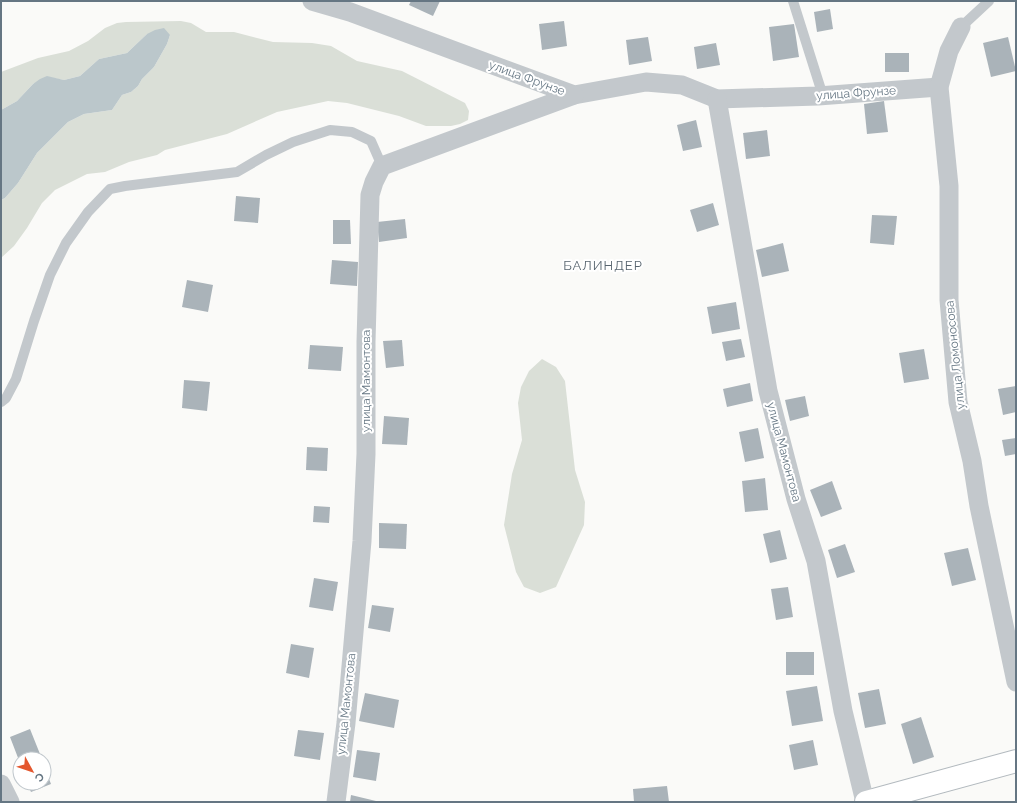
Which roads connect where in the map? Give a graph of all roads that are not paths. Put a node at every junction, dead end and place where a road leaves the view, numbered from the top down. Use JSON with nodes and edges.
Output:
{"nodes":[{"id":1,"x":312,"y":1,"type":"edge"},
{"id":2,"x":793,"y":1,"type":"edge"},
{"id":3,"x":988,"y":1,"type":"edge"},
{"id":4,"x":961,"y":26,"type":"joint"},
{"id":5,"x":939,"y":87,"type":"junction"},
{"id":6,"x":574,"y":95,"type":"junction"},
{"id":7,"x":823,"y":96,"type":"junction"},
{"id":8,"x":717,"y":100,"type":"junction"},
{"id":9,"x":382,"y":166,"type":"junction"},
{"id":10,"x":1,"y":402,"type":"edge"},
{"id":11,"x":1016,"y":682,"type":"edge"},
{"id":12,"x":1016,"y":761,"type":"edge"},
{"id":13,"x":1,"y":784,"type":"edge"},
{"id":14,"x":10,"y":802,"type":"edge"},
{"id":15,"x":336,"y":802,"type":"edge"},
{"id":16,"x":866,"y":802,"type":"edge"}],
"edges":[{"from":1,"to":6,"type":"street","name":"улица Фрунзе"},
{"from":2,"to":7,"type":"lane"},
{"from":3,"to":4,"type":"lane"},
{"from":4,"to":5,"type":"street","name":"улица Ломоносова"},
{"from":5,"to":7,"type":"street","name":"улица Фрунзе"},
{"from":5,"to":11,"type":"street","name":"улица Ломоносова"},
{"from":6,"to":8,"type":"street","name":"улица Фрунзе"},
{"from":6,"to":9,"type":"street"},
{"from":7,"to":8,"type":"street","name":"улица Фрунзе"},
{"from":8,"to":16,"type":"street","name":"улица Мамонтова"},
{"from":9,"to":10,"type":"lane"},
{"from":9,"to":15,"type":"street","name":"улица Мамонтова"},
{"from":12,"to":16,"type":"street"},
{"from":13,"to":14,"type":"street"}]}
